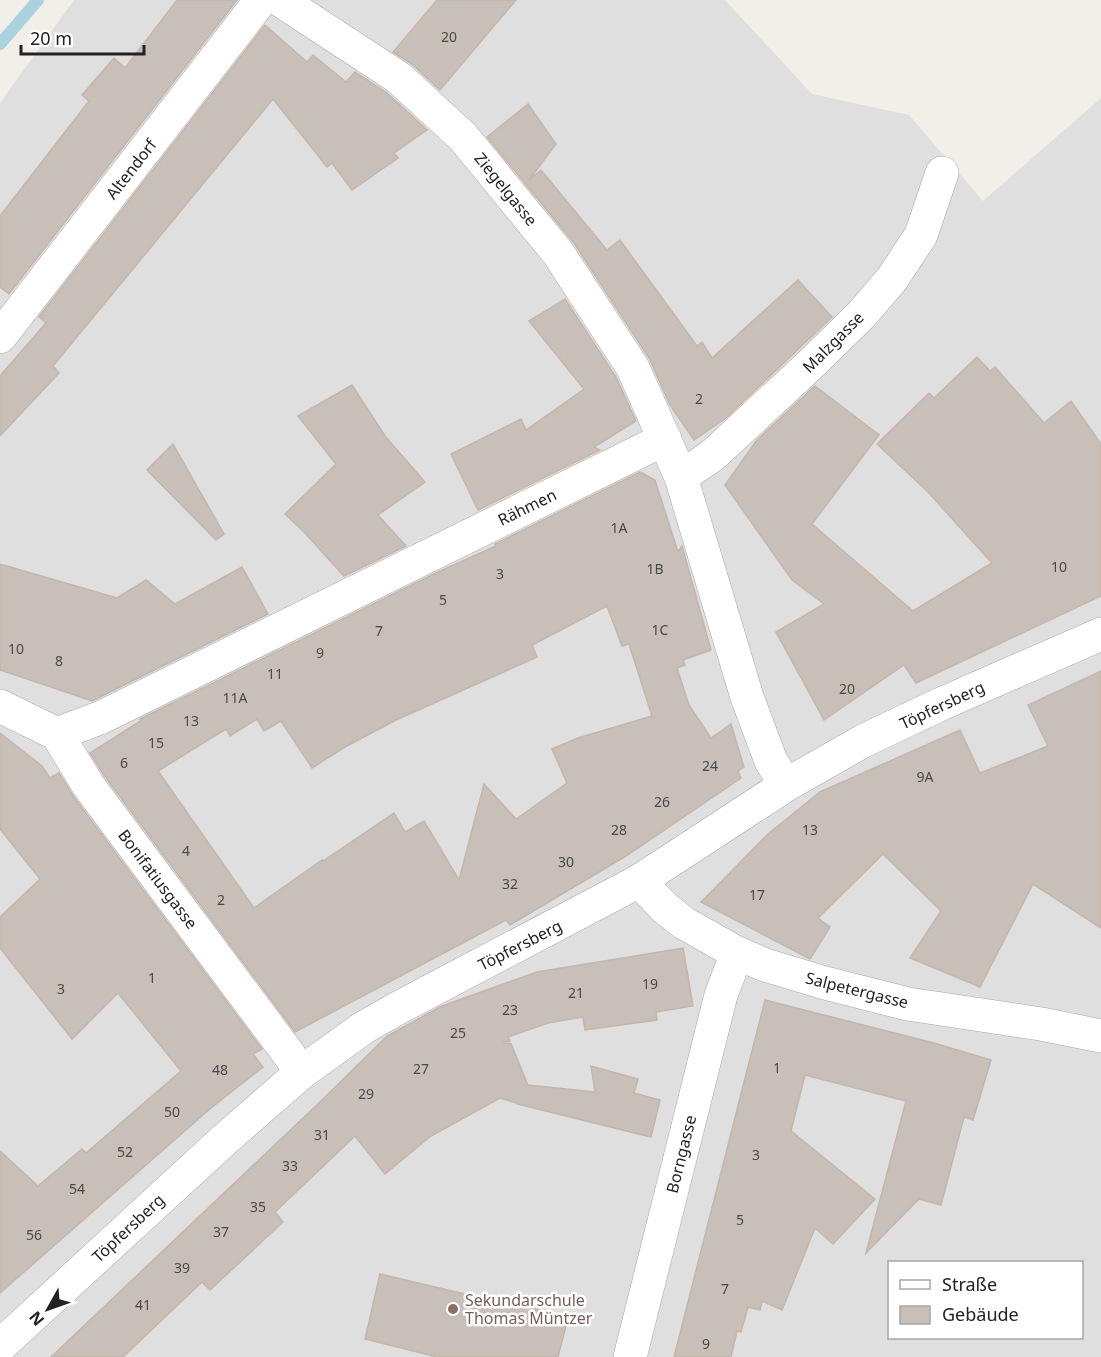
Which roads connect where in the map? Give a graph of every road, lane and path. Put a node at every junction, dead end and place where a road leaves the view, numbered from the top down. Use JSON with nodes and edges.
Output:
{"nodes":[{"id":1,"x":261,"y":0,"type":"edge"},
{"id":2,"x":280,"y":0,"type":"edge"},
{"id":3,"x":942,"y":173,"type":"dead end"},
{"id":4,"x":0,"y":338,"type":"edge"},
{"id":5,"x":665,"y":439,"type":"junction"},
{"id":6,"x":681,"y":477,"type":"junction"},
{"id":7,"x":1101,"y":634,"type":"edge"},
{"id":8,"x":0,"y":706,"type":"edge"},
{"id":9,"x":57,"y":734,"type":"junction"},
{"id":10,"x":786,"y":785,"type":"junction"},
{"id":11,"x":639,"y":881,"type":"junction"},
{"id":12,"x":737,"y":953,"type":"junction"},
{"id":13,"x":1101,"y":1036,"type":"edge"},
{"id":14,"x":302,"y":1072,"type":"junction"},
{"id":15,"x":0,"y":1346,"type":"edge"},
{"id":16,"x":630,"y":1357,"type":"edge"}],
"edges":[{"from":1,"to":4,"type":"street","name":"Altendorf"},
{"from":2,"to":5,"type":"street","name":"Ziegelgasse"},
{"from":3,"to":6,"type":"street","name":"Malzgasse"},
{"from":5,"to":6,"type":"street"},
{"from":5,"to":9,"type":"street","name":"Rähmen"},
{"from":6,"to":10,"type":"street"},
{"from":7,"to":10,"type":"street","name":"Töpfersberg"},
{"from":8,"to":9,"type":"street"},
{"from":9,"to":14,"type":"street","name":"Bonifatiusgasse"},
{"from":10,"to":11,"type":"street","name":"Töpfersberg"},
{"from":11,"to":12,"type":"street","name":"Salpetergasse"},
{"from":11,"to":14,"type":"street","name":"Töpfersberg"},
{"from":12,"to":13,"type":"street","name":"Salpetergasse"},
{"from":12,"to":16,"type":"street","name":"Borngasse"},
{"from":14,"to":15,"type":"street","name":"Töpfersberg"}]}
